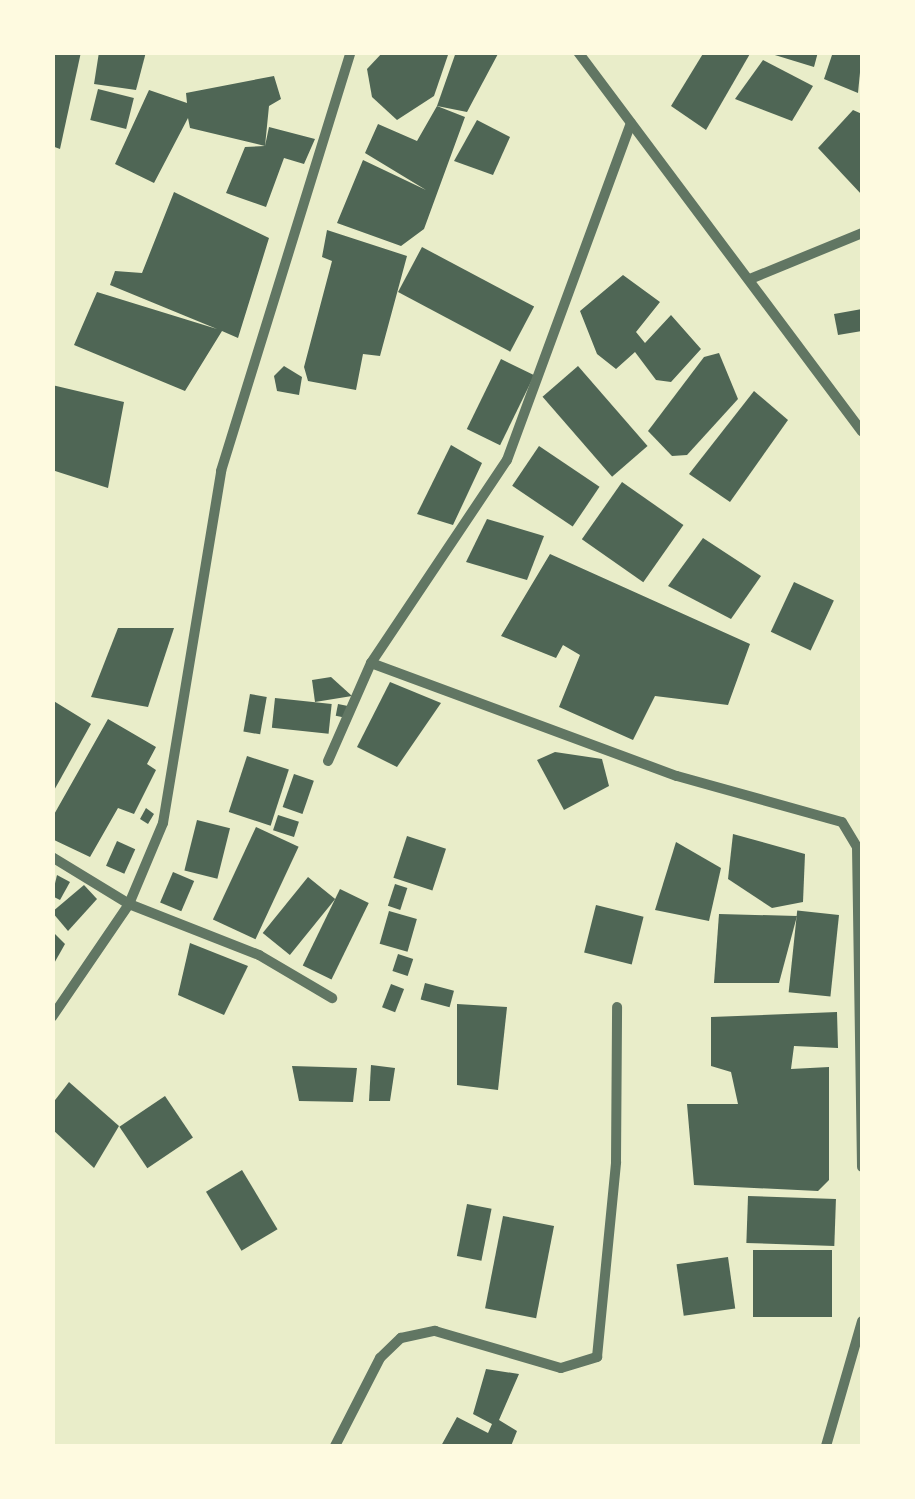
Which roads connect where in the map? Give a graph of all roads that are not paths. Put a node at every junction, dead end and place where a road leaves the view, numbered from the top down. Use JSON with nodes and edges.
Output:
{"nodes":[{"id":1,"x":351,"y":52,"type":"edge"},
{"id":2,"x":578,"y":52,"type":"edge"},
{"id":3,"x":630,"y":123,"type":"junction"},
{"id":4,"x":862,"y":233,"type":"edge"},
{"id":5,"x":750,"y":279,"type":"junction"},
{"id":6,"x":862,"y":431,"type":"edge"},
{"id":7,"x":371,"y":663,"type":"junction"},
{"id":8,"x":328,"y":761,"type":"dead end"},
{"id":9,"x":52,"y":857,"type":"edge"},
{"id":10,"x":129,"y":904,"type":"junction"},
{"id":11,"x":332,"y":998,"type":"dead end"},
{"id":12,"x":617,"y":1006,"type":"dead end"},
{"id":13,"x":52,"y":1017,"type":"edge"},
{"id":14,"x":862,"y":1167,"type":"edge"},
{"id":15,"x":862,"y":1321,"type":"edge"},
{"id":16,"x":334,"y":1446,"type":"edge"},
{"id":17,"x":826,"y":1446,"type":"edge"}],
"edges":[{"from":1,"to":10,"type":"street"},
{"from":2,"to":3,"type":"street"},
{"from":3,"to":5,"type":"street"},
{"from":3,"to":7,"type":"street"},
{"from":4,"to":5,"type":"street"},
{"from":5,"to":6,"type":"street"},
{"from":7,"to":8,"type":"street"},
{"from":7,"to":14,"type":"street"},
{"from":9,"to":10,"type":"street"},
{"from":10,"to":11,"type":"street"},
{"from":10,"to":13,"type":"street"},
{"from":12,"to":16,"type":"street"},
{"from":15,"to":17,"type":"street"}]}
